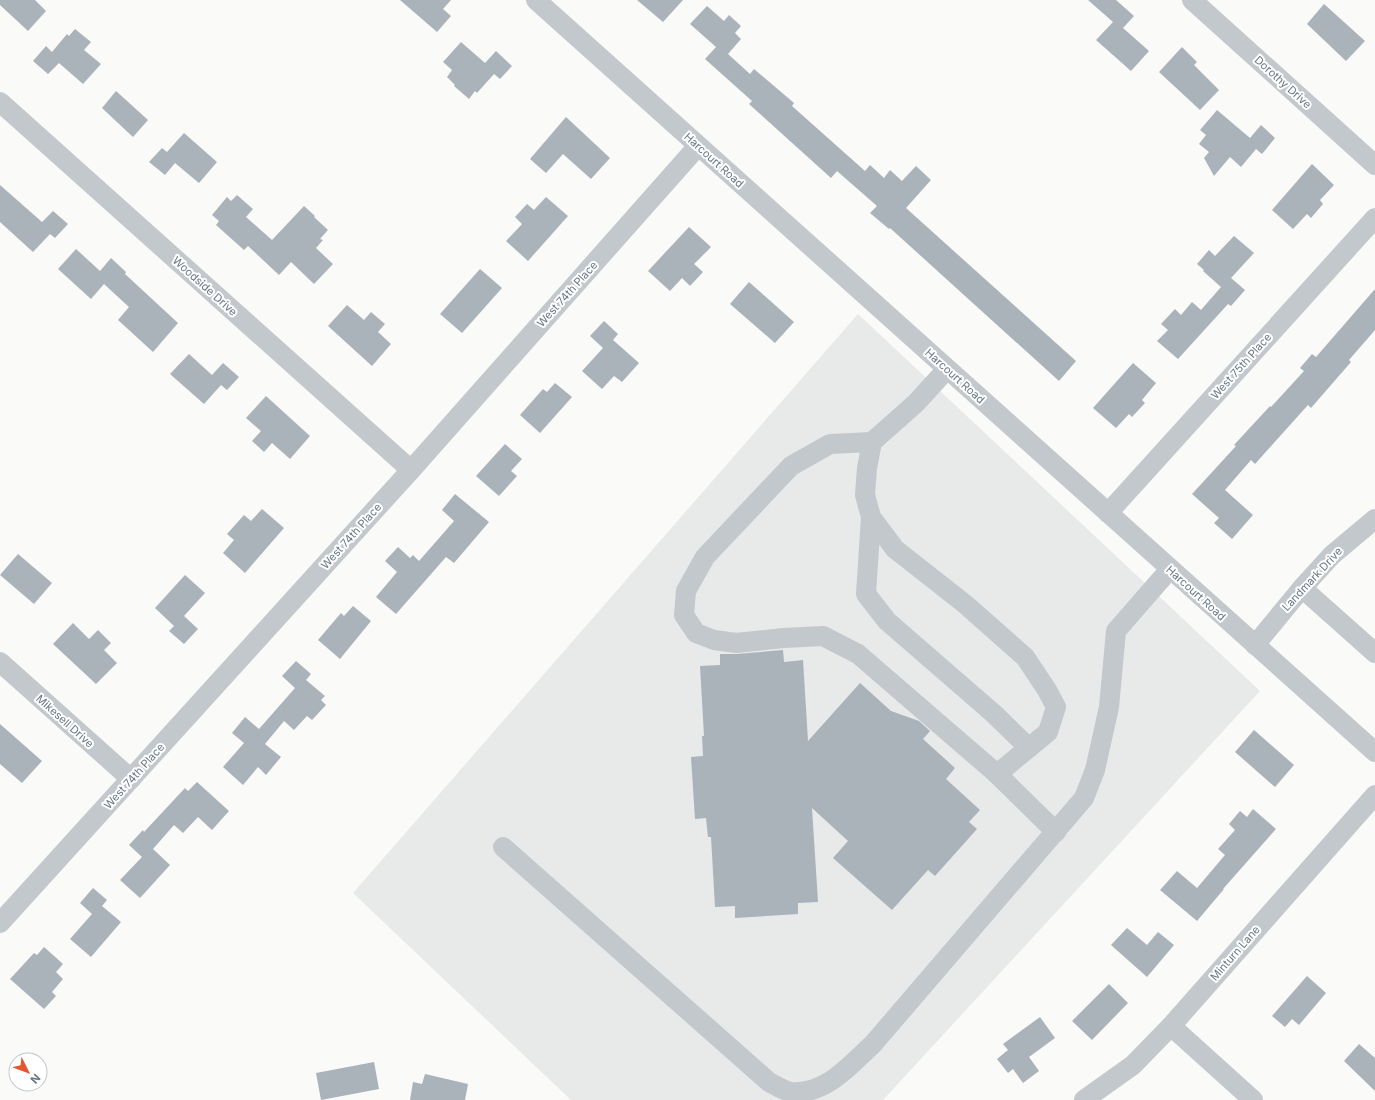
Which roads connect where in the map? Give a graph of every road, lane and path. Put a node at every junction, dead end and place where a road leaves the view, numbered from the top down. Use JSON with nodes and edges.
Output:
{"nodes":[{"id":1,"x":536,"y":0,"type":"edge"},
{"id":2,"x":1192,"y":0,"type":"edge"},
{"id":3,"x":0,"y":102,"type":"edge"},
{"id":4,"x":698,"y":146,"type":"junction"},
{"id":5,"x":1375,"y":165,"type":"edge"},
{"id":6,"x":1375,"y":218,"type":"edge"},
{"id":7,"x":947,"y":369,"type":"junction"},
{"id":8,"x":872,"y":442,"type":"junction"},
{"id":9,"x":411,"y":470,"type":"junction"},
{"id":10,"x":1108,"y":513,"type":"junction"},
{"id":11,"x":871,"y":517,"type":"junction"},
{"id":12,"x":1375,"y":519,"type":"edge"},
{"id":13,"x":1170,"y":569,"type":"junction"},
{"id":14,"x":1302,"y":588,"type":"junction"},
{"id":15,"x":1255,"y":645,"type":"junction"},
{"id":16,"x":1375,"y":653,"type":"edge"},
{"id":17,"x":0,"y":662,"type":"edge"},
{"id":18,"x":1029,"y":748,"type":"junction"},
{"id":19,"x":1375,"y":752,"type":"edge"},
{"id":20,"x":997,"y":774,"type":"junction"},
{"id":21,"x":131,"y":780,"type":"junction"},
{"id":22,"x":1375,"y":796,"type":"edge"},
{"id":23,"x":1056,"y":832,"type":"junction"},
{"id":24,"x":503,"y":847,"type":"dead end"},
{"id":25,"x":0,"y":923,"type":"edge"},
{"id":26,"x":1171,"y":1026,"type":"junction"},
{"id":27,"x":1084,"y":1100,"type":"edge"},
{"id":28,"x":1253,"y":1100,"type":"edge"}],
"edges":[{"from":1,"to":4,"type":"street","name":"Harcourt Road"},
{"from":2,"to":5,"type":"street","name":"Dorothy Drive"},
{"from":3,"to":9,"type":"street","name":"Woodside Drive"},
{"from":4,"to":7,"type":"street","name":"Harcourt Road"},
{"from":4,"to":9,"type":"street","name":"West 74th Place"},
{"from":6,"to":10,"type":"street","name":"West 75th Place"},
{"from":7,"to":8,"type":"street"},
{"from":7,"to":10,"type":"street","name":"Harcourt Road"},
{"from":8,"to":11,"type":"street"},
{"from":8,"to":20,"type":"street"},
{"from":9,"to":21,"type":"street","name":"West 74th Place"},
{"from":10,"to":13,"type":"street","name":"Harcourt Road"},
{"from":11,"to":18,"type":"street"},
{"from":11,"to":18,"type":"street"},
{"from":12,"to":14,"type":"street","name":"Landmark Drive"},
{"from":13,"to":15,"type":"street","name":"Harcourt Road"},
{"from":13,"to":23,"type":"street"},
{"from":14,"to":15,"type":"street","name":"Landmark Drive"},
{"from":14,"to":16,"type":"street"},
{"from":15,"to":19,"type":"street","name":"Harcourt Road"},
{"from":17,"to":21,"type":"street","name":"Mikesell Drive"},
{"from":18,"to":20,"type":"street"},
{"from":20,"to":23,"type":"street"},
{"from":21,"to":25,"type":"street","name":"West 74th Place"},
{"from":22,"to":26,"type":"street","name":"Minturn Lane"},
{"from":23,"to":24,"type":"street"},
{"from":26,"to":27,"type":"street","name":"Minturn Lane"},
{"from":26,"to":28,"type":"street"}]}
